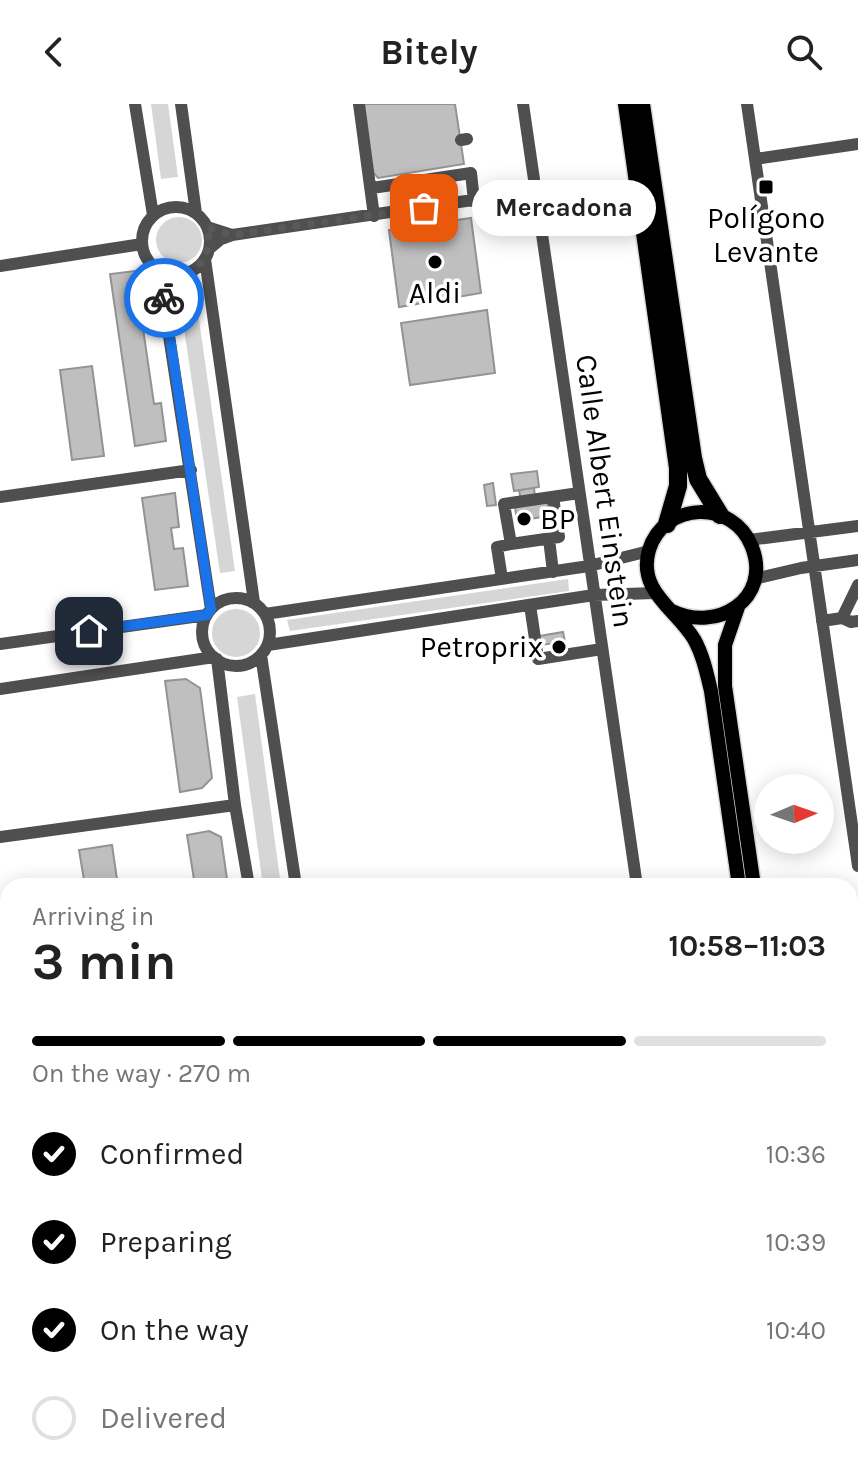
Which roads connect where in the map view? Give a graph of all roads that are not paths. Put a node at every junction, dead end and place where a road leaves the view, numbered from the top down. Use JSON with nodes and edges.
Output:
{"nodes":[{"id":1,"x":135,"y":104,"type":"edge"},
{"id":2,"x":181,"y":104,"type":"edge"},
{"id":3,"x":359,"y":104,"type":"edge"},
{"id":4,"x":523,"y":104,"type":"edge"},
{"id":5,"x":627,"y":104,"type":"edge"},
{"id":6,"x":641,"y":104,"type":"edge"},
{"id":7,"x":747,"y":104,"type":"edge"},
{"id":8,"x":858,"y":144,"type":"edge"},
{"id":9,"x":755,"y":159,"type":"junction"},
{"id":10,"x":372,"y":188,"type":"junction"},
{"id":11,"x":535,"y":191,"type":"junction"},
{"id":12,"x":474,"y":201,"type":"junction"},
{"id":13,"x":196,"y":213,"type":"junction"},
{"id":14,"x":153,"y":215,"type":"junction"},
{"id":15,"x":374,"y":216,"type":"junction"},
{"id":16,"x":207,"y":227,"type":"junction"},
{"id":17,"x":232,"y":235,"type":"junction"},
{"id":18,"x":142,"y":244,"type":"junction"},
{"id":19,"x":207,"y":254,"type":"junction"},
{"id":20,"x":0,"y":266,"type":"edge"},
{"id":21,"x":159,"y":271,"type":"junction"},
{"id":22,"x":191,"y":470,"type":"junction"},
{"id":23,"x":579,"y":493,"type":"junction"},
{"id":24,"x":0,"y":497,"type":"edge"},
{"id":25,"x":553,"y":497,"type":"junction"},
{"id":26,"x":720,"y":515,"type":"junction"},
{"id":27,"x":667,"y":524,"type":"junction"},
{"id":28,"x":858,"y":526,"type":"edge"},
{"id":29,"x":808,"y":532,"type":"junction"},
{"id":30,"x":549,"y":539,"type":"junction"},
{"id":31,"x":749,"y":540,"type":"junction"},
{"id":32,"x":511,"y":544,"type":"junction"},
{"id":33,"x":649,"y":551,"type":"junction"},
{"id":34,"x":858,"y":560,"type":"edge"},
{"id":35,"x":589,"y":566,"type":"junction"},
{"id":36,"x":814,"y":566,"type":"junction"},
{"id":37,"x":553,"y":572,"type":"junction"},
{"id":38,"x":502,"y":579,"type":"junction"},
{"id":39,"x":754,"y":579,"type":"junction"},
{"id":40,"x":858,"y":585,"type":"edge"},
{"id":41,"x":655,"y":593,"type":"junction"},
{"id":42,"x":594,"y":595,"type":"junction"},
{"id":43,"x":254,"y":602,"type":"junction"},
{"id":44,"x":530,"y":605,"type":"junction"},
{"id":45,"x":738,"y":606,"type":"junction"},
{"id":46,"x":672,"y":611,"type":"junction"},
{"id":47,"x":209,"y":612,"type":"junction"},
{"id":48,"x":265,"y":614,"type":"junction"},
{"id":49,"x":842,"y":618,"type":"junction"},
{"id":50,"x":822,"y":621,"type":"junction"},
{"id":51,"x":858,"y":621,"type":"edge"},
{"id":52,"x":0,"y":644,"type":"edge"},
{"id":53,"x":602,"y":649,"type":"junction"},
{"id":54,"x":264,"y":650,"type":"junction"},
{"id":55,"x":215,"y":658,"type":"junction"},
{"id":56,"x":0,"y":689,"type":"edge"},
{"id":57,"x":235,"y":805,"type":"junction"},
{"id":58,"x":0,"y":837,"type":"edge"},
{"id":59,"x":858,"y":866,"type":"edge"},
{"id":60,"x":248,"y":878,"type":"edge"},
{"id":61,"x":295,"y":878,"type":"edge"},
{"id":62,"x":636,"y":878,"type":"edge"},
{"id":63,"x":738,"y":878,"type":"edge"},
{"id":64,"x":753,"y":878,"type":"edge"}],
"edges":[{"from":1,"to":14,"type":"street"},
{"from":2,"to":13,"type":"street"},
{"from":3,"to":10,"type":"street"},
{"from":4,"to":11,"type":"street","name":"Calle Albert Einstein"},
{"from":5,"to":27,"type":"highway"},
{"from":6,"to":26,"type":"highway"},
{"from":7,"to":9,"type":"street"},
{"from":8,"to":9,"type":"street"},
{"from":9,"to":29,"type":"street"},
{"from":10,"to":12,"type":"street"},
{"from":10,"to":15,"type":"street"},
{"from":11,"to":12,"type":"street"},
{"from":11,"to":23,"type":"street","name":"Calle Albert Einstein"},
{"from":12,"to":15,"type":"street"},
{"from":13,"to":14,"type":"street"},
{"from":13,"to":16,"type":"street"},
{"from":14,"to":18,"type":"street"},
{"from":15,"to":17,"type":"street"},
{"from":16,"to":17,"type":"street"},
{"from":16,"to":19,"type":"street"},
{"from":17,"to":19,"type":"street"},
{"from":18,"to":20,"type":"street"},
{"from":18,"to":21,"type":"street"},
{"from":19,"to":21,"type":"street"},
{"from":19,"to":43,"type":"street"},
{"from":21,"to":22,"type":"street"},
{"from":22,"to":24,"type":"street"},
{"from":22,"to":47,"type":"street"},
{"from":23,"to":25,"type":"street"},
{"from":23,"to":35,"type":"street","name":"Calle Albert Einstein"},
{"from":25,"to":30,"type":"street"},
{"from":25,"to":32,"type":"street"},
{"from":26,"to":27,"type":"main road"},
{"from":26,"to":31,"type":"main road"},
{"from":27,"to":33,"type":"main road"},
{"from":28,"to":29,"type":"street"},
{"from":29,"to":31,"type":"street"},
{"from":29,"to":36,"type":"street"},
{"from":30,"to":32,"type":"street"},
{"from":30,"to":37,"type":"street"},
{"from":31,"to":39,"type":"main road"},
{"from":32,"to":38,"type":"street"},
{"from":33,"to":35,"type":"street"},
{"from":33,"to":41,"type":"main road"},
{"from":34,"to":36,"type":"street"},
{"from":35,"to":37,"type":"street"},
{"from":35,"to":42,"type":"street","name":"Calle Albert Einstein"},
{"from":36,"to":39,"type":"street"},
{"from":36,"to":50,"type":"street"},
{"from":37,"to":38,"type":"street"},
{"from":38,"to":48,"type":"street"},
{"from":39,"to":45,"type":"main road"},
{"from":40,"to":49,"type":"street"},
{"from":41,"to":42,"type":"street"},
{"from":41,"to":46,"type":"main road"},
{"from":42,"to":44,"type":"street"},
{"from":42,"to":53,"type":"street","name":"Calle Albert Einstein"},
{"from":43,"to":47,"type":"street"},
{"from":43,"to":48,"type":"street"},
{"from":44,"to":53,"type":"street"},
{"from":44,"to":54,"type":"street"},
{"from":45,"to":46,"type":"main road"},
{"from":45,"to":64,"type":"main road"},
{"from":46,"to":63,"type":"main road"},
{"from":47,"to":52,"type":"street"},
{"from":47,"to":55,"type":"street"},
{"from":48,"to":54,"type":"street"},
{"from":49,"to":50,"type":"street"},
{"from":49,"to":51,"type":"street"},
{"from":50,"to":59,"type":"street"},
{"from":53,"to":62,"type":"street","name":"Calle Albert Einstein"},
{"from":54,"to":55,"type":"street"},
{"from":54,"to":61,"type":"street"},
{"from":55,"to":56,"type":"street"},
{"from":55,"to":57,"type":"street"},
{"from":57,"to":58,"type":"street"},
{"from":57,"to":60,"type":"street"}]}
